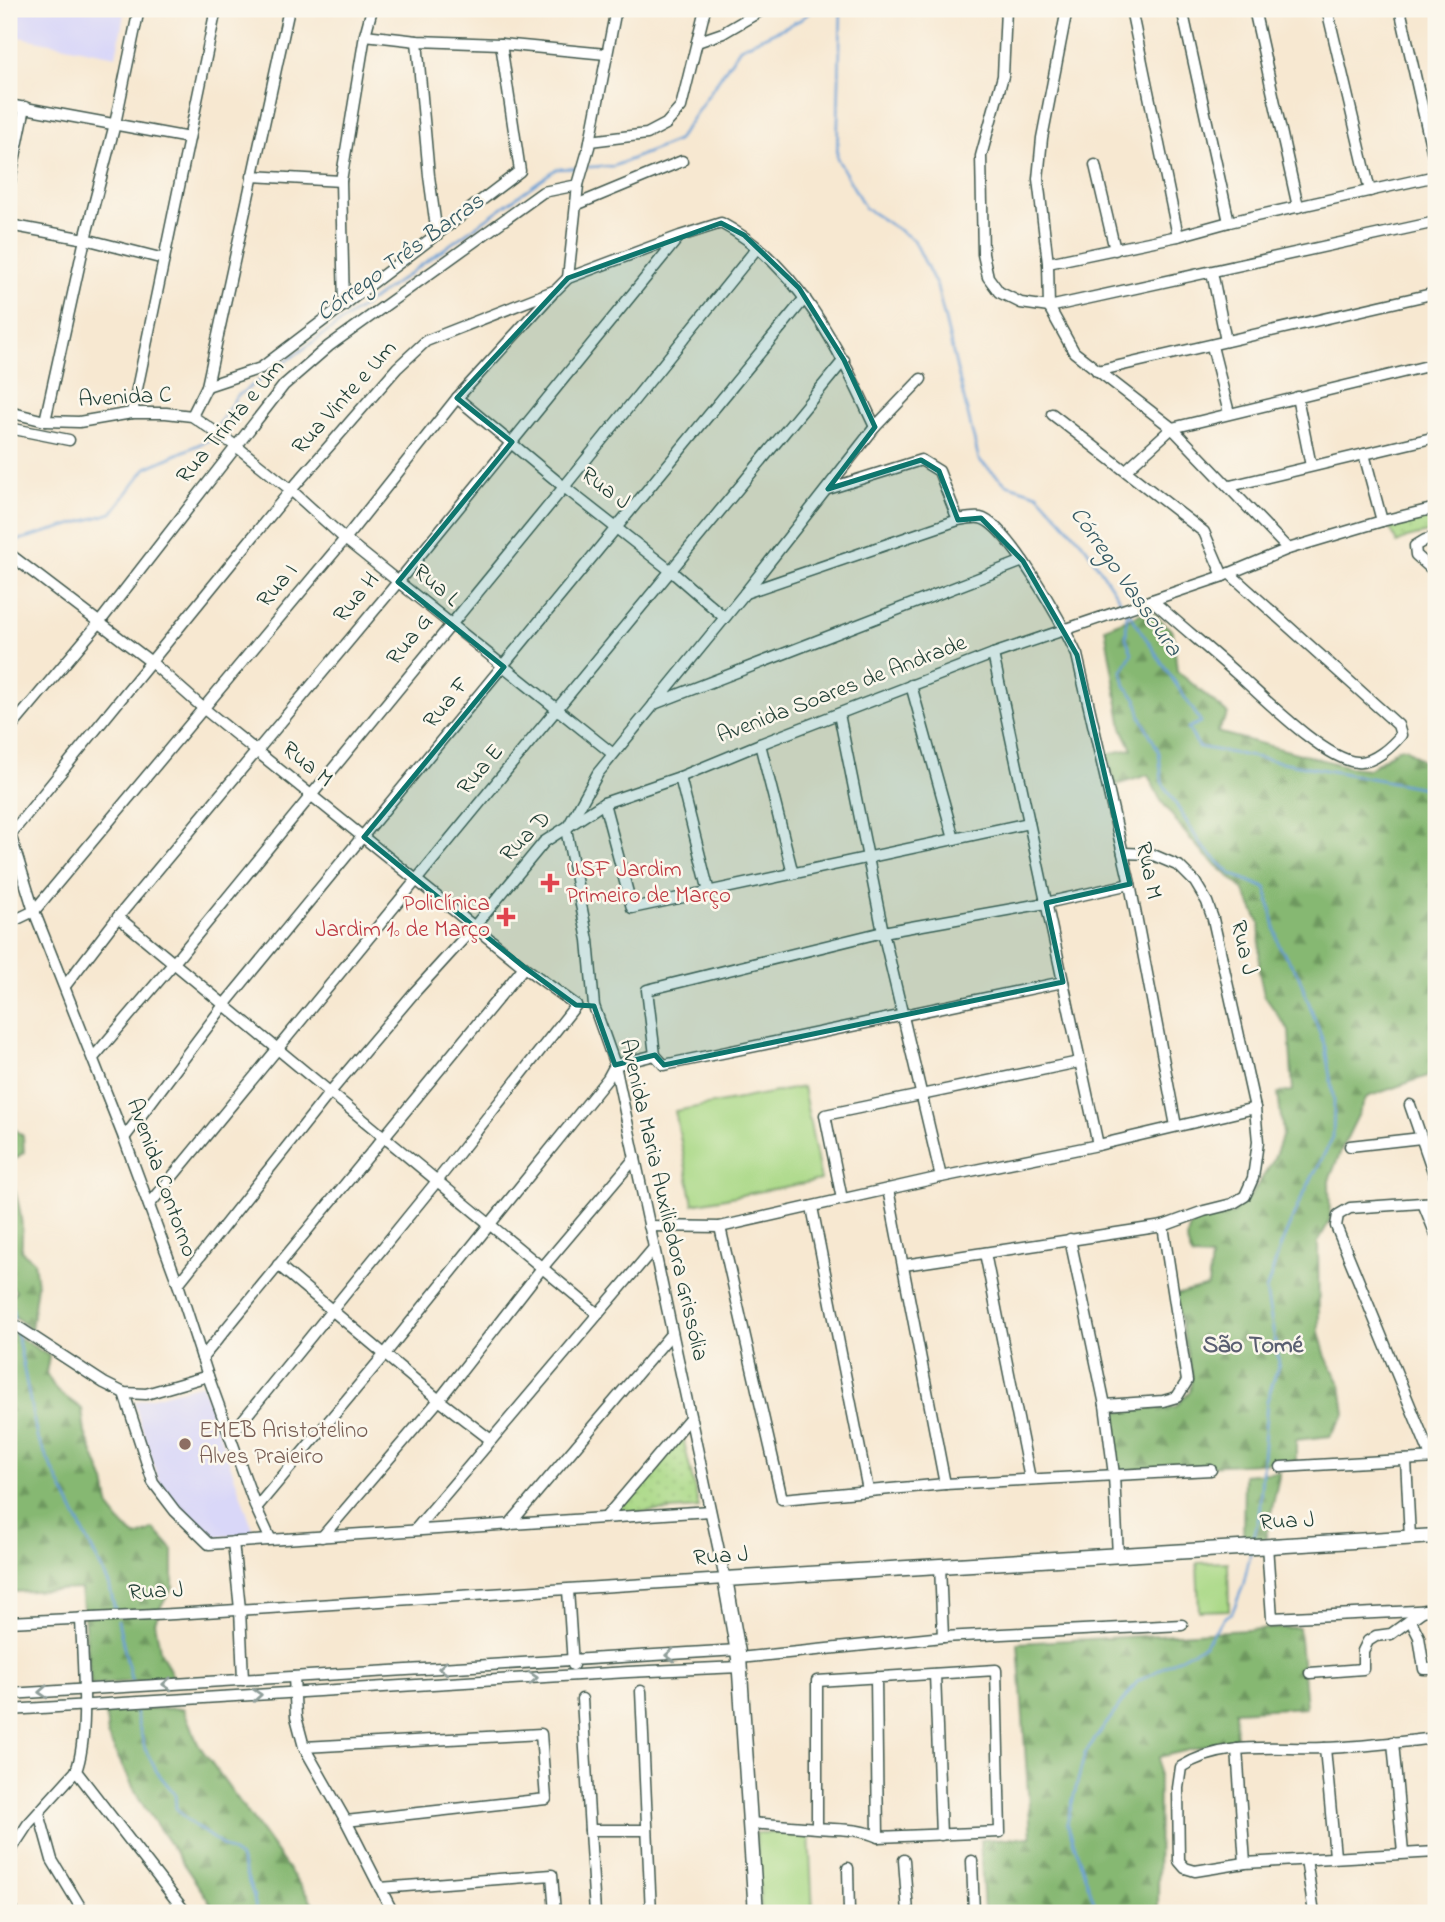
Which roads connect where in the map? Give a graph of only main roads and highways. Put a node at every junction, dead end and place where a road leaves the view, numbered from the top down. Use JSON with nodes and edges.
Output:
{"nodes":[{"id":1,"x":1436,"y":1536,"type":"edge"},
{"id":2,"x":756,"y":1913,"type":"edge"}],
"edges":[{"from":1,"to":2,"type":"main road","name":"Rua J"}]}
